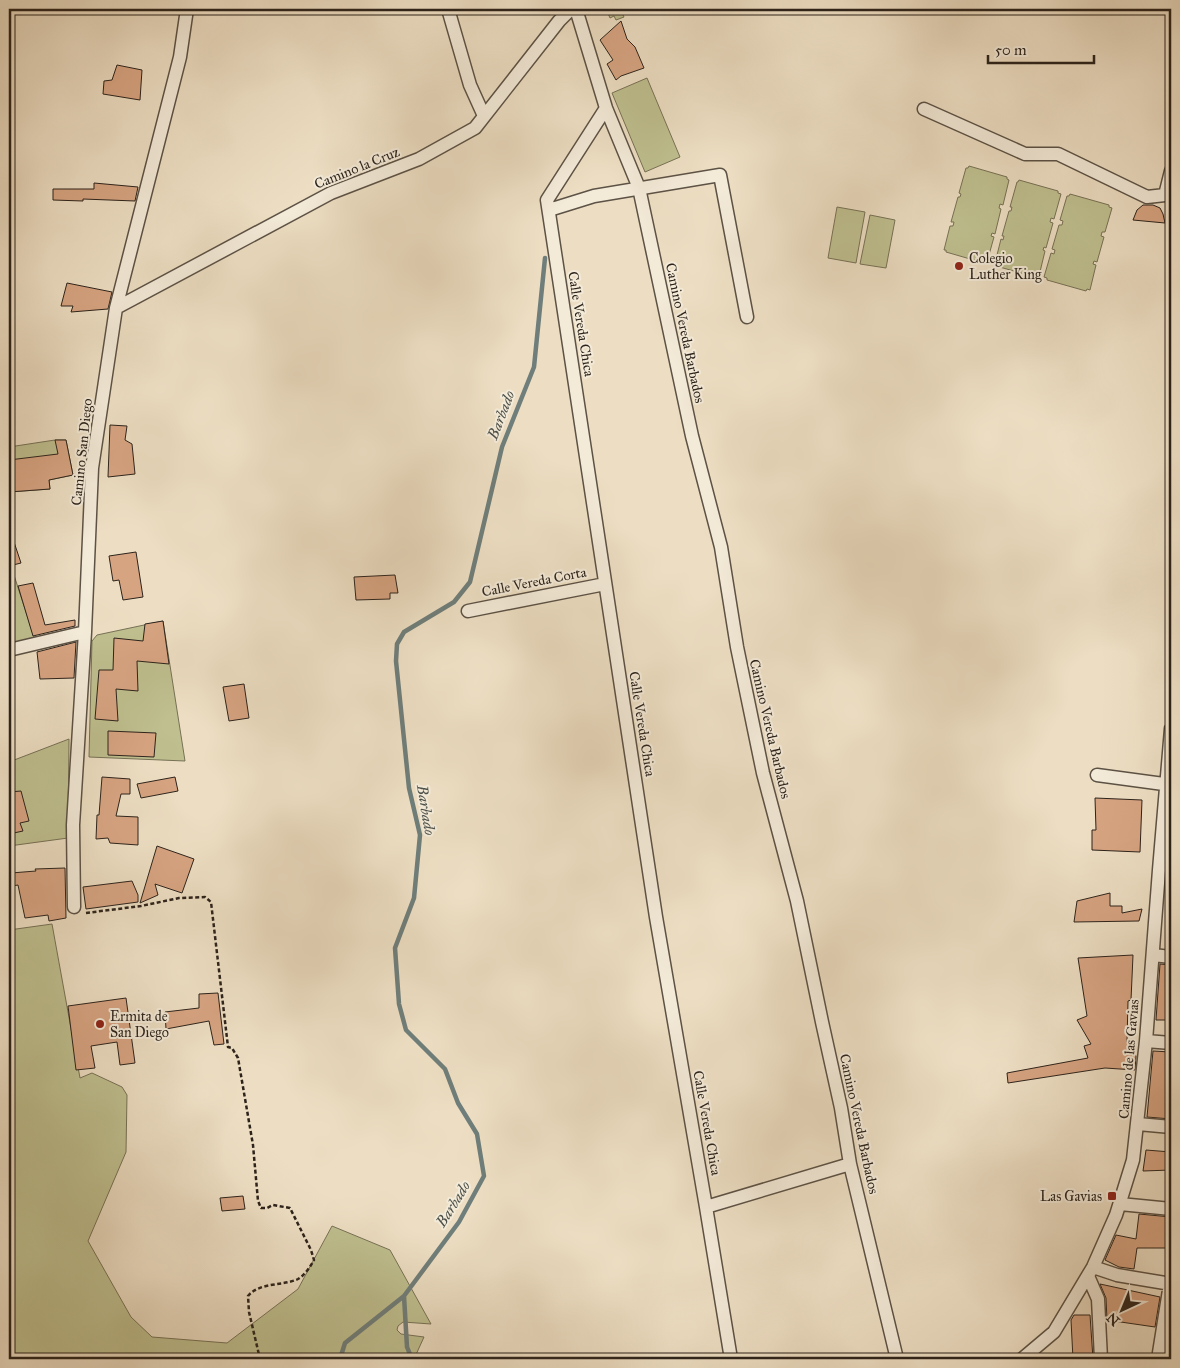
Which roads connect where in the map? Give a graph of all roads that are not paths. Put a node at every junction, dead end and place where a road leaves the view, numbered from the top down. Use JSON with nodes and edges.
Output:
{"nodes":[{"id":1,"x":186,"y":9,"type":"edge"},
{"id":2,"x":448,"y":9,"type":"edge"},
{"id":3,"x":571,"y":9,"type":"edge"},
{"id":4,"x":576,"y":9,"type":"edge"},
{"id":5,"x":606,"y":108,"type":"junction"},
{"id":6,"x":924,"y":109,"type":"dead end"},
{"id":7,"x":484,"y":116,"type":"junction"},
{"id":8,"x":1171,"y":171,"type":"edge"},
{"id":9,"x":638,"y":188,"type":"junction"},
{"id":10,"x":548,"y":210,"type":"junction"},
{"id":11,"x":116,"y":308,"type":"junction"},
{"id":12,"x":747,"y":317,"type":"dead end"},
{"id":13,"x":605,"y":584,"type":"junction"},
{"id":14,"x":468,"y":611,"type":"dead end"},
{"id":15,"x":85,"y":632,"type":"junction"},
{"id":16,"x":9,"y":650,"type":"edge"},
{"id":17,"x":1171,"y":729,"type":"edge"},
{"id":18,"x":1097,"y":775,"type":"dead end"},
{"id":19,"x":1169,"y":785,"type":"edge"},
{"id":20,"x":1165,"y":871,"type":"edge"},
{"id":21,"x":74,"y":907,"type":"road end"},
{"id":22,"x":1153,"y":955,"type":"junction"},
{"id":23,"x":1171,"y":957,"type":"edge"},
{"id":24,"x":1146,"y":1042,"type":"junction"},
{"id":25,"x":1171,"y":1043,"type":"edge"},
{"id":26,"x":1138,"y":1124,"type":"junction"},
{"id":27,"x":1171,"y":1127,"type":"edge"},
{"id":28,"x":850,"y":1164,"type":"junction"},
{"id":29,"x":1120,"y":1204,"type":"junction"},
{"id":30,"x":706,"y":1207,"type":"junction"},
{"id":31,"x":1171,"y":1209,"type":"edge"},
{"id":32,"x":1091,"y":1271,"type":"junction"},
{"id":33,"x":1170,"y":1284,"type":"edge"},
{"id":34,"x":1166,"y":1342,"type":"edge"},
{"id":35,"x":731,"y":1359,"type":"edge"},
{"id":36,"x":897,"y":1359,"type":"edge"},
{"id":37,"x":1022,"y":1359,"type":"edge"},
{"id":38,"x":1102,"y":1359,"type":"edge"},
{"id":39,"x":1158,"y":1359,"type":"edge"}],
"edges":[{"from":1,"to":11,"type":"street","name":"Camino San Diego"},
{"from":2,"to":7,"type":"street"},
{"from":3,"to":7,"type":"street","name":"Camino la Cruz"},
{"from":4,"to":5,"type":"street","name":"Camino Vereda Barbados"},
{"from":5,"to":9,"type":"street","name":"Camino Vereda Barbados"},
{"from":5,"to":10,"type":"street","name":"Calle Vereda Chica"},
{"from":6,"to":8,"type":"street"},
{"from":7,"to":11,"type":"street","name":"Camino la Cruz"},
{"from":9,"to":10,"type":"street"},
{"from":9,"to":12,"type":"street"},
{"from":9,"to":28,"type":"street","name":"Camino Vereda Barbados"},
{"from":10,"to":13,"type":"street","name":"Calle Vereda Chica"},
{"from":11,"to":15,"type":"street","name":"Camino San Diego"},
{"from":13,"to":14,"type":"street","name":"Calle Vereda Corta"},
{"from":13,"to":30,"type":"street","name":"Calle Vereda Chica"},
{"from":15,"to":16,"type":"street"},
{"from":15,"to":21,"type":"street","name":"Camino San Diego"},
{"from":17,"to":19,"type":"street","name":"Camino de las Gavias"},
{"from":18,"to":19,"type":"street"},
{"from":19,"to":20,"type":"street","name":"Camino de las Gavias"},
{"from":20,"to":22,"type":"street","name":"Camino de las Gavias"},
{"from":22,"to":23,"type":"street"},
{"from":22,"to":24,"type":"street","name":"Camino de las Gavias"},
{"from":24,"to":25,"type":"street"},
{"from":24,"to":26,"type":"street","name":"Camino de las Gavias"},
{"from":26,"to":27,"type":"street"},
{"from":26,"to":29,"type":"street","name":"Camino de las Gavias"},
{"from":28,"to":30,"type":"street"},
{"from":28,"to":36,"type":"street","name":"Camino Vereda Barbados"},
{"from":29,"to":31,"type":"street"},
{"from":29,"to":32,"type":"street","name":"Camino de las Gavias"},
{"from":30,"to":35,"type":"street","name":"Calle Vereda Chica"},
{"from":32,"to":33,"type":"street"},
{"from":32,"to":37,"type":"street","name":"Camino de las Gavias"},
{"from":32,"to":38,"type":"street"},
{"from":33,"to":34,"type":"street"},
{"from":34,"to":39,"type":"street"}]}
